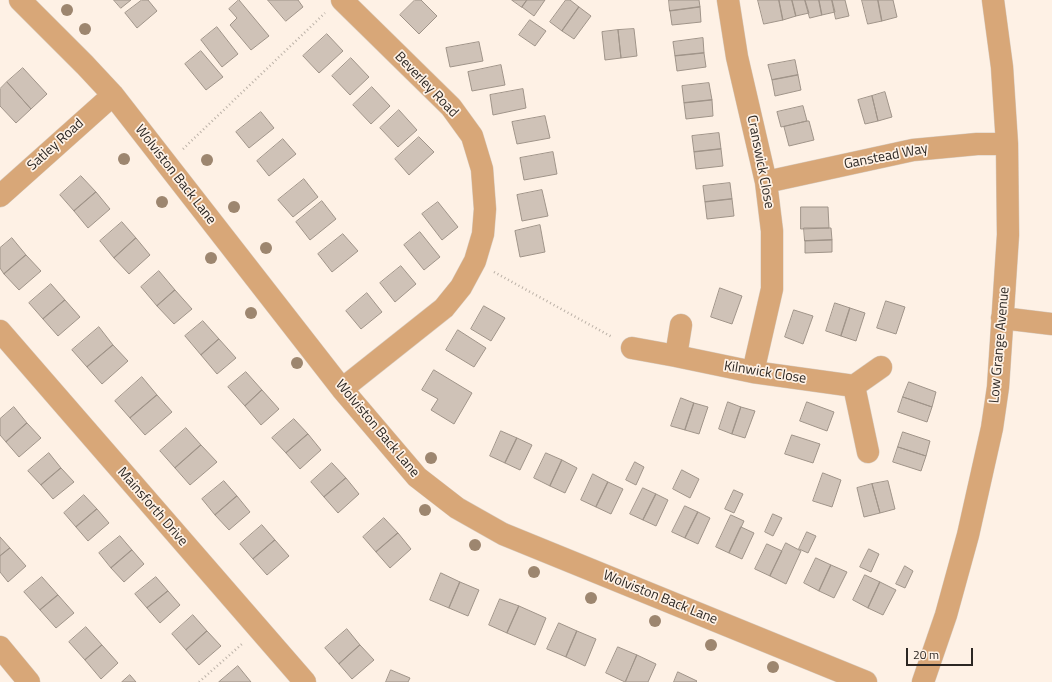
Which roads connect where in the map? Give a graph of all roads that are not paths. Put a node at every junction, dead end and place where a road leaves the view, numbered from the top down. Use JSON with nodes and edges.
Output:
{"nodes":[{"id":1,"x":20,"y":0,"type":"edge"},
{"id":2,"x":728,"y":0,"type":"edge"},
{"id":3,"x":993,"y":0,"type":"edge"},
{"id":4,"x":334,"y":5,"type":"edge"},
{"id":5,"x":113,"y":95,"type":"junction"},
{"id":6,"x":1007,"y":144,"type":"junction"},
{"id":7,"x":766,"y":182,"type":"junction"},
{"id":8,"x":0,"y":196,"type":"edge"},
{"id":9,"x":1002,"y":318,"type":"junction"},
{"id":10,"x":1052,"y":324,"type":"edge"},
{"id":11,"x":681,"y":325,"type":"dead end"},
{"id":12,"x":0,"y":331,"type":"edge"},
{"id":13,"x":632,"y":348,"type":"road end"},
{"id":14,"x":676,"y":356,"type":"junction"},
{"id":15,"x":881,"y":367,"type":"dead end"},
{"id":16,"x":753,"y":372,"type":"junction"},
{"id":17,"x":854,"y":386,"type":"junction"},
{"id":18,"x":342,"y":389,"type":"junction"},
{"id":19,"x":868,"y":452,"type":"dead end"},
{"id":20,"x":0,"y":647,"type":"edge"},
{"id":21,"x":29,"y":682,"type":"edge"},
{"id":22,"x":305,"y":682,"type":"edge"},
{"id":23,"x":866,"y":682,"type":"edge"},
{"id":24,"x":923,"y":682,"type":"edge"}],
"edges":[{"from":1,"to":5,"type":"street","name":"Wolviston Back Lane"},
{"from":2,"to":7,"type":"street","name":"Cranswick Close"},
{"from":3,"to":6,"type":"street","name":"Low Grange Avenue"},
{"from":4,"to":18,"type":"street","name":"Beverley Road"},
{"from":5,"to":8,"type":"street","name":"Satley Road"},
{"from":5,"to":18,"type":"street","name":"Wolviston Back Lane"},
{"from":6,"to":7,"type":"street","name":"Ganstead Way"},
{"from":6,"to":9,"type":"street","name":"Low Grange Avenue"},
{"from":7,"to":16,"type":"street","name":"Cranswick Close"},
{"from":9,"to":10,"type":"street"},
{"from":9,"to":24,"type":"street","name":"Low Grange Avenue"},
{"from":11,"to":14,"type":"street"},
{"from":12,"to":22,"type":"street","name":"Mainsforth Drive"},
{"from":13,"to":14,"type":"street","name":"Kilnwick Close"},
{"from":14,"to":16,"type":"street","name":"Kilnwick Close"},
{"from":15,"to":17,"type":"street"},
{"from":16,"to":17,"type":"street","name":"Kilnwick Close"},
{"from":17,"to":19,"type":"street"},
{"from":18,"to":23,"type":"street","name":"Wolviston Back Lane"},
{"from":20,"to":21,"type":"street"}]}
